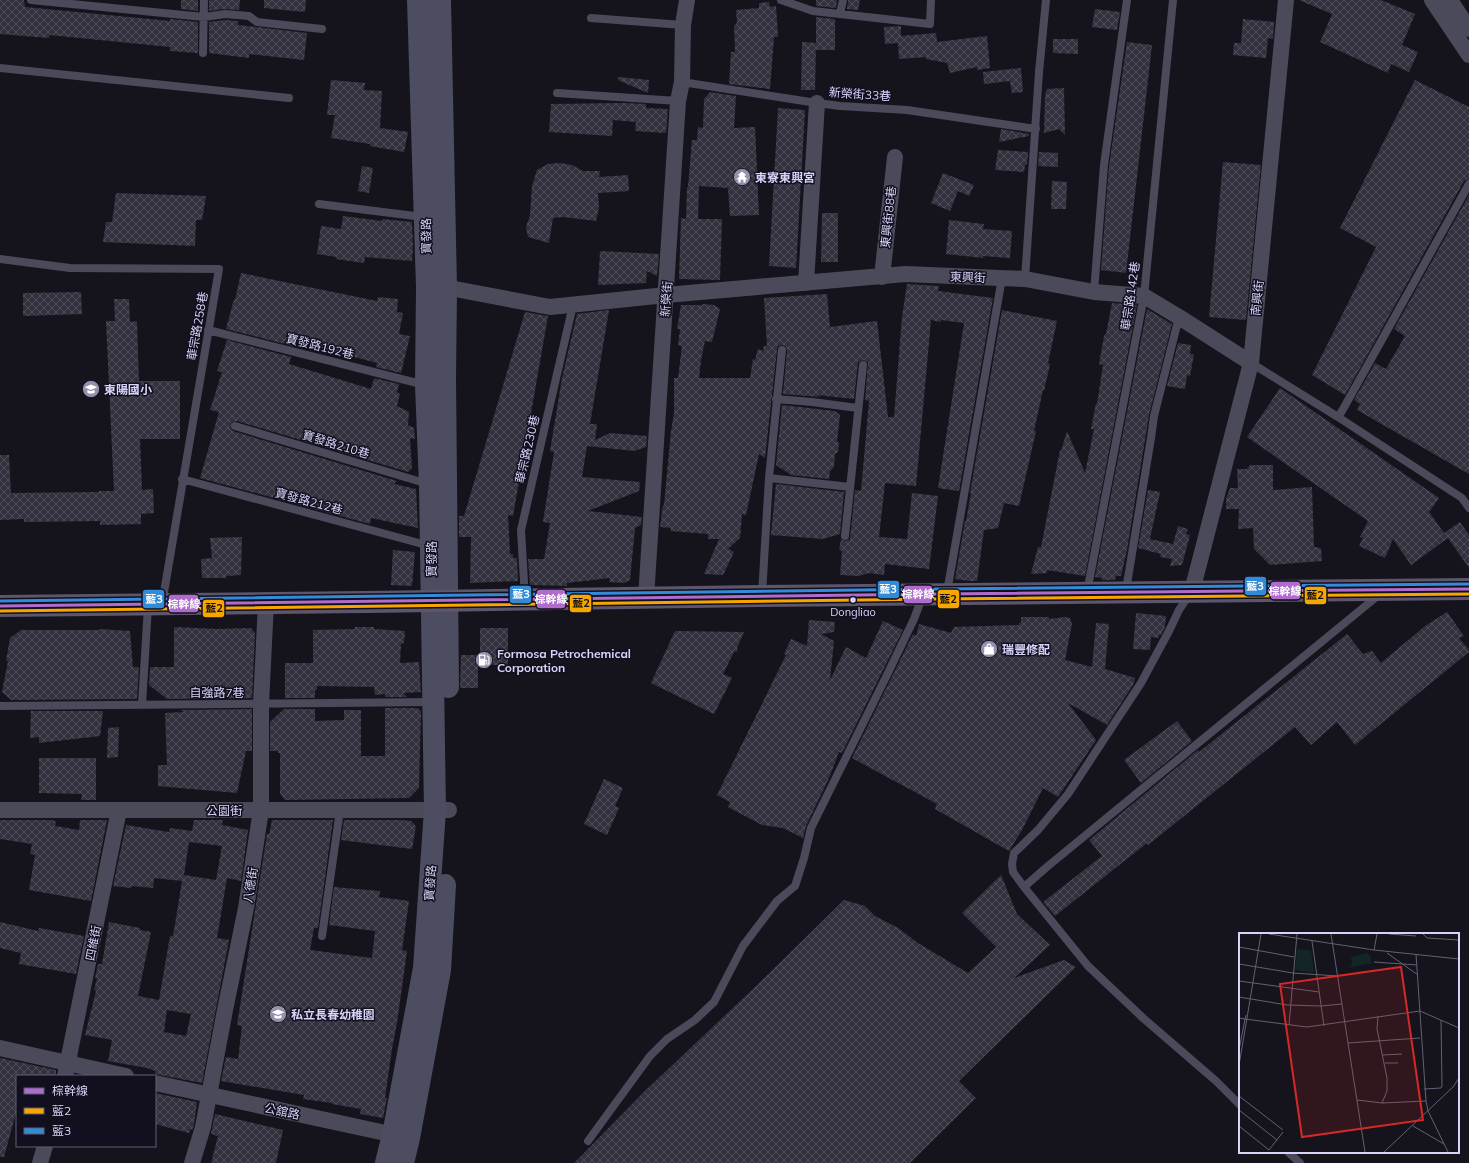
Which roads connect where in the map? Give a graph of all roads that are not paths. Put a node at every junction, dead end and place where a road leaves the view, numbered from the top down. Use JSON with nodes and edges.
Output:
{"nodes":[{"id":1,"x":31,"y":0,"type":"edge"},
{"id":2,"x":204,"y":0,"type":"edge"},
{"id":3,"x":418,"y":0,"type":"edge"},
{"id":4,"x":440,"y":0,"type":"edge"},
{"id":5,"x":687,"y":0,"type":"edge"},
{"id":6,"x":781,"y":0,"type":"edge"},
{"id":7,"x":843,"y":0,"type":"edge"},
{"id":8,"x":931,"y":0,"type":"edge"},
{"id":9,"x":1046,"y":0,"type":"edge"},
{"id":10,"x":1127,"y":0,"type":"edge"},
{"id":11,"x":1173,"y":0,"type":"edge"},
{"id":12,"x":1286,"y":0,"type":"edge"},
{"id":13,"x":1432,"y":0,"type":"edge"},
{"id":14,"x":1450,"y":0,"type":"edge"},
{"id":15,"x":840,"y":14,"type":"junction"},
{"id":16,"x":204,"y":17,"type":"junction"},
{"id":17,"x":591,"y":18,"type":"dead end"},
{"id":18,"x":683,"y":25,"type":"junction"},
{"id":19,"x":322,"y":29,"type":"dead end"},
{"id":20,"x":1469,"y":29,"type":"edge"},
{"id":21,"x":203,"y":53,"type":"dead end"},
{"id":22,"x":1469,"y":55,"type":"edge"},
{"id":23,"x":0,"y":68,"type":"edge"},
{"id":24,"x":682,"y":82,"type":"junction"},
{"id":25,"x":557,"y":94,"type":"dead end"},
{"id":26,"x":290,"y":98,"type":"dead end"},
{"id":27,"x":678,"y":101,"type":"junction"},
{"id":28,"x":817,"y":102,"type":"junction"},
{"id":29,"x":1036,"y":129,"type":"junction"},
{"id":30,"x":895,"y":157,"type":"dead end"},
{"id":31,"x":1469,"y":184,"type":"edge"},
{"id":32,"x":318,"y":204,"type":"dead end"},
{"id":33,"x":426,"y":218,"type":"junction"},
{"id":34,"x":0,"y":259,"type":"edge"},
{"id":35,"x":882,"y":277,"type":"junction"},
{"id":36,"x":1002,"y":278,"type":"junction"},
{"id":37,"x":1024,"y":279,"type":"junction"},
{"id":38,"x":806,"y":284,"type":"junction"},
{"id":39,"x":437,"y":287,"type":"junction"},
{"id":40,"x":1094,"y":292,"type":"junction"},
{"id":41,"x":666,"y":295,"type":"junction"},
{"id":42,"x":1144,"y":296,"type":"junction"},
{"id":43,"x":573,"y":305,"type":"junction"},
{"id":44,"x":1180,"y":317,"type":"junction"},
{"id":45,"x":208,"y":330,"type":"junction"},
{"id":46,"x":782,"y":350,"type":"dead end"},
{"id":47,"x":1251,"y":363,"type":"junction"},
{"id":48,"x":863,"y":365,"type":"dead end"},
{"id":49,"x":426,"y":385,"type":"junction"},
{"id":50,"x":776,"y":399,"type":"junction"},
{"id":51,"x":858,"y":408,"type":"junction"},
{"id":52,"x":1338,"y":417,"type":"junction"},
{"id":53,"x":235,"y":426,"type":"dead end"},
{"id":54,"x":769,"y":478,"type":"junction"},
{"id":55,"x":182,"y":479,"type":"junction"},
{"id":56,"x":430,"y":485,"type":"junction"},
{"id":57,"x":850,"y":486,"type":"junction"},
{"id":58,"x":1469,"y":508,"type":"edge"},
{"id":59,"x":845,"y":536,"type":"dead end"},
{"id":60,"x":430,"y":547,"type":"junction"},
{"id":61,"x":1469,"y":589,"type":"edge"},
{"id":62,"x":1385,"y":590,"type":"junction"},
{"id":63,"x":1192,"y":591,"type":"junction"},
{"id":64,"x":1087,"y":592,"type":"junction"},
{"id":65,"x":1126,"y":592,"type":"junction"},
{"id":66,"x":924,"y":594,"type":"junction"},
{"id":67,"x":947,"y":594,"type":"junction"},
{"id":68,"x":762,"y":596,"type":"junction"},
{"id":69,"x":646,"y":598,"type":"junction"},
{"id":70,"x":525,"y":600,"type":"junction"},
{"id":71,"x":439,"y":601,"type":"junction"},
{"id":72,"x":266,"y":603,"type":"junction"},
{"id":73,"x":155,"y":605,"type":"junction"},
{"id":74,"x":0,"y":606,"type":"edge"},
{"id":75,"x":433,"y":702,"type":"junction"},
{"id":76,"x":142,"y":704,"type":"junction"},
{"id":77,"x":261,"y":704,"type":"junction"},
{"id":78,"x":0,"y":706,"type":"edge"},
{"id":79,"x":0,"y":810,"type":"edge"},
{"id":80,"x":119,"y":810,"type":"junction"},
{"id":81,"x":261,"y":810,"type":"junction"},
{"id":82,"x":340,"y":810,"type":"junction"},
{"id":83,"x":442,"y":810,"type":"junction"},
{"id":84,"x":1024,"y":887,"type":"junction"},
{"id":85,"x":322,"y":936,"type":"dead end"},
{"id":86,"x":0,"y":1048,"type":"edge"},
{"id":87,"x":66,"y":1070,"type":"edge"},
{"id":88,"x":116,"y":1075,"type":"edge"},
{"id":89,"x":156,"y":1083,"type":"edge"},
{"id":90,"x":209,"y":1095,"type":"junction"},
{"id":91,"x":1239,"y":1104,"type":"edge"},
{"id":92,"x":401,"y":1136,"type":"junction"},
{"id":93,"x":588,"y":1141,"type":"dead end"},
{"id":94,"x":44,"y":1147,"type":"edge"},
{"id":95,"x":1289,"y":1153,"type":"edge"},
{"id":96,"x":40,"y":1163,"type":"edge"},
{"id":97,"x":192,"y":1163,"type":"edge"},
{"id":98,"x":386,"y":1163,"type":"edge"},
{"id":99,"x":403,"y":1163,"type":"edge"},
{"id":100,"x":1300,"y":1163,"type":"edge"}],
"edges":[{"from":1,"to":16,"type":"lane"},
{"from":2,"to":16,"type":"lane"},
{"from":3,"to":33,"type":"main road","name":"寶發路"},
{"from":4,"to":39,"type":"main road","name":"寶發路"},
{"from":5,"to":18,"type":"street","name":"新榮街"},
{"from":6,"to":15,"type":"lane"},
{"from":7,"to":15,"type":"lane"},
{"from":8,"to":15,"type":"lane"},
{"from":9,"to":29,"type":"lane"},
{"from":10,"to":40,"type":"lane"},
{"from":11,"to":42,"type":"lane","name":"華宗路142巷"},
{"from":12,"to":47,"type":"street","name":"南興街"},
{"from":13,"to":22,"type":"street"},
{"from":14,"to":20,"type":"street"},
{"from":16,"to":19,"type":"lane"},
{"from":16,"to":21,"type":"lane"},
{"from":17,"to":18,"type":"lane"},
{"from":18,"to":24,"type":"street","name":"新榮街"},
{"from":23,"to":26,"type":"lane"},
{"from":24,"to":27,"type":"street","name":"新榮街"},
{"from":24,"to":28,"type":"lane","name":"新榮街33巷"},
{"from":25,"to":27,"type":"lane"},
{"from":27,"to":41,"type":"street","name":"新榮街"},
{"from":28,"to":29,"type":"lane","name":"新榮街33巷"},
{"from":28,"to":38,"type":"street"},
{"from":29,"to":37,"type":"lane"},
{"from":30,"to":35,"type":"street","name":"東興街88巷"},
{"from":31,"to":52,"type":"lane"},
{"from":32,"to":33,"type":"lane"},
{"from":33,"to":39,"type":"main road","name":"寶發路"},
{"from":34,"to":45,"type":"lane","name":"華宗路258巷"},
{"from":35,"to":36,"type":"street","name":"東興街"},
{"from":35,"to":38,"type":"street","name":"東興街"},
{"from":36,"to":37,"type":"street","name":"東興街"},
{"from":36,"to":67,"type":"lane"},
{"from":37,"to":40,"type":"street","name":"東興街"},
{"from":38,"to":41,"type":"street","name":"東興街"},
{"from":39,"to":43,"type":"street","name":"東興街"},
{"from":39,"to":49,"type":"main road","name":"寶發路"},
{"from":39,"to":71,"type":"main road","name":"寶發路"},
{"from":40,"to":42,"type":"street","name":"東興街"},
{"from":41,"to":43,"type":"street","name":"東興街"},
{"from":41,"to":69,"type":"street","name":"新榮街"},
{"from":42,"to":44,"type":"street","name":"東興街"},
{"from":42,"to":64,"type":"lane","name":"華宗路142巷"},
{"from":43,"to":70,"type":"lane","name":"華宗路230巷"},
{"from":44,"to":47,"type":"street","name":"東興街"},
{"from":44,"to":65,"type":"lane"},
{"from":45,"to":49,"type":"lane","name":"寶發路192巷"},
{"from":45,"to":55,"type":"lane","name":"華宗路258巷"},
{"from":46,"to":50,"type":"lane"},
{"from":47,"to":52,"type":"lane"},
{"from":47,"to":63,"type":"street","name":"南興街"},
{"from":48,"to":51,"type":"lane"},
{"from":49,"to":56,"type":"main road","name":"寶發路"},
{"from":50,"to":51,"type":"lane"},
{"from":50,"to":54,"type":"lane"},
{"from":51,"to":57,"type":"lane"},
{"from":52,"to":58,"type":"lane"},
{"from":53,"to":56,"type":"lane","name":"寶發路210巷"},
{"from":54,"to":57,"type":"lane"},
{"from":54,"to":68,"type":"lane"},
{"from":55,"to":60,"type":"lane","name":"寶發路212巷"},
{"from":55,"to":73,"type":"lane","name":"華宗路258巷"},
{"from":56,"to":60,"type":"main road","name":"寶發路"},
{"from":57,"to":59,"type":"lane"},
{"from":60,"to":71,"type":"main road","name":"寶發路"},
{"from":61,"to":62,"type":"main road"},
{"from":62,"to":63,"type":"main road"},
{"from":62,"to":84,"type":"lane"},
{"from":63,"to":65,"type":"main road"},
{"from":63,"to":84,"type":"lane"},
{"from":64,"to":65,"type":"main road"},
{"from":64,"to":67,"type":"main road"},
{"from":66,"to":67,"type":"main road"},
{"from":66,"to":68,"type":"main road"},
{"from":66,"to":93,"type":"lane"},
{"from":68,"to":69,"type":"main road"},
{"from":69,"to":70,"type":"main road"},
{"from":70,"to":71,"type":"main road"},
{"from":71,"to":72,"type":"main road"},
{"from":71,"to":75,"type":"main road","name":"寶發路"},
{"from":71,"to":83,"type":"main road","name":"寶發路"},
{"from":72,"to":73,"type":"main road"},
{"from":72,"to":77,"type":"street","name":"八德街"},
{"from":73,"to":74,"type":"main road"},
{"from":73,"to":76,"type":"lane","name":"華宗路258巷"},
{"from":75,"to":77,"type":"lane","name":"自強路7巷"},
{"from":75,"to":83,"type":"main road","name":"寶發路"},
{"from":76,"to":77,"type":"lane","name":"自強路7巷"},
{"from":76,"to":78,"type":"lane","name":"自強路7巷"},
{"from":77,"to":81,"type":"street","name":"八德街"},
{"from":79,"to":80,"type":"street","name":"公園街"},
{"from":80,"to":81,"type":"street","name":"公園街"},
{"from":80,"to":87,"type":"street","name":"四維街"},
{"from":81,"to":82,"type":"street","name":"公園街"},
{"from":81,"to":90,"type":"street","name":"八德街"},
{"from":82,"to":83,"type":"street","name":"公園街"},
{"from":82,"to":85,"type":"lane"},
{"from":83,"to":92,"type":"main road","name":"寶發路"},
{"from":84,"to":91,"type":"lane"},
{"from":86,"to":87,"type":"street"},
{"from":87,"to":88,"type":"street"},
{"from":89,"to":90,"type":"street","name":"公舘路"},
{"from":90,"to":92,"type":"street","name":"公舘路"},
{"from":90,"to":97,"type":"street","name":"八德街"},
{"from":92,"to":98,"type":"main road","name":"寶發路"},
{"from":92,"to":99,"type":"main road","name":"寶發路"},
{"from":94,"to":96,"type":"street"},
{"from":95,"to":100,"type":"lane"}]}
